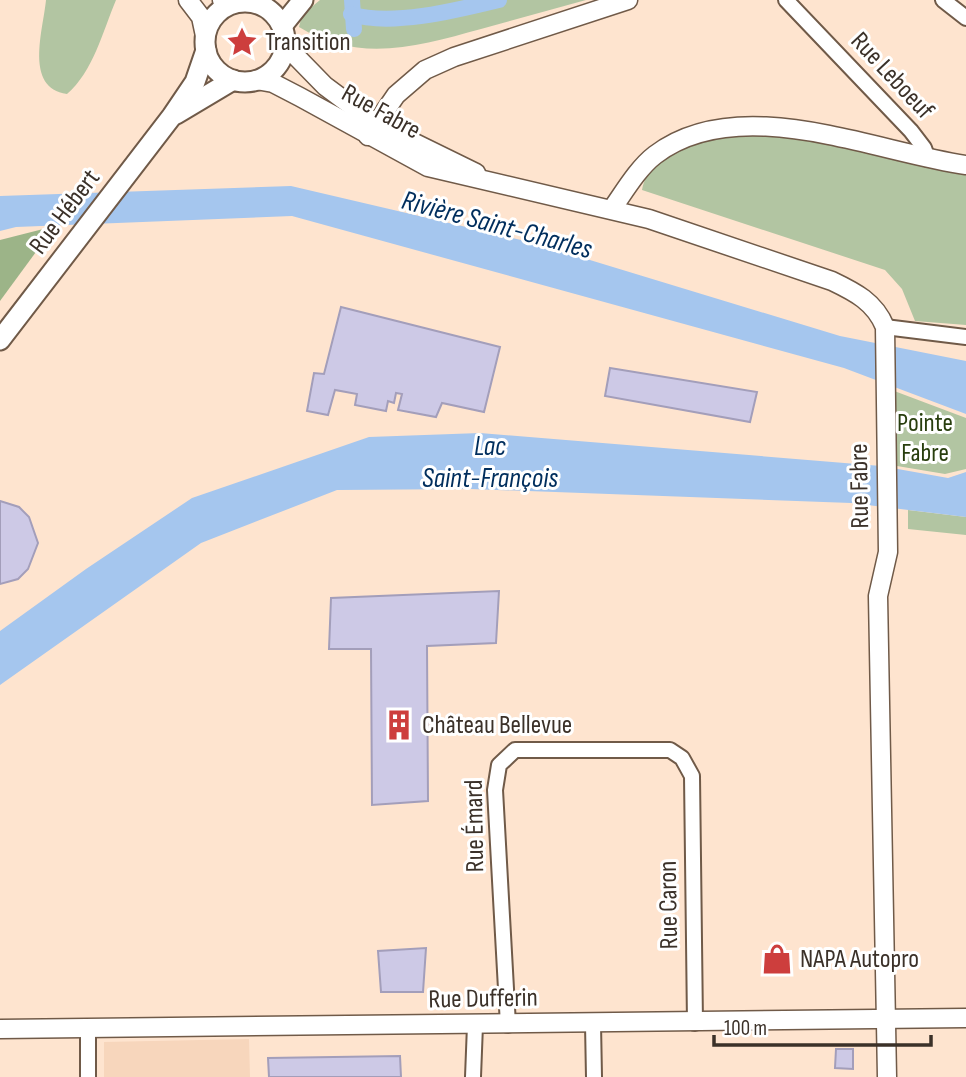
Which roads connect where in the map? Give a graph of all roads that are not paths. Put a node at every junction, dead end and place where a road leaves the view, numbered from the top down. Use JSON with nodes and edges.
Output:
{"nodes":[{"id":1,"x":188,"y":0,"type":"edge"},
{"id":2,"x":303,"y":0,"type":"edge"},
{"id":3,"x":628,"y":0,"type":"edge"},
{"id":4,"x":786,"y":0,"type":"edge"},
{"id":5,"x":943,"y":0,"type":"edge"},
{"id":6,"x":226,"y":2,"type":"edge"},
{"id":7,"x":263,"y":2,"type":"edge"},
{"id":8,"x":966,"y":18,"type":"edge"},
{"id":9,"x":282,"y":26,"type":"junction"},
{"id":10,"x":206,"y":43,"type":"junction"},
{"id":11,"x":285,"y":46,"type":"junction"},
{"id":12,"x":233,"y":80,"type":"junction"},
{"id":13,"x":256,"y":80,"type":"junction"},
{"id":14,"x":172,"y":116,"type":"junction"},
{"id":15,"x":372,"y":130,"type":"junction"},
{"id":16,"x":928,"y":159,"type":"junction"},
{"id":17,"x":966,"y":165,"type":"edge"},
{"id":18,"x":612,"y":209,"type":"junction"},
{"id":19,"x":885,"y":327,"type":"junction"},
{"id":20,"x":966,"y":337,"type":"edge"},
{"id":21,"x":0,"y":340,"type":"edge"},
{"id":22,"x":691,"y":787,"type":"joint"},
{"id":23,"x":966,"y":1018,"type":"edge"},
{"id":24,"x":888,"y":1019,"type":"junction"},
{"id":25,"x":695,"y":1023,"type":"junction"},
{"id":26,"x":593,"y":1024,"type":"junction"},
{"id":27,"x":475,"y":1025,"type":"junction"},
{"id":28,"x":508,"y":1025,"type":"junction"},
{"id":29,"x":88,"y":1028,"type":"junction"},
{"id":30,"x":0,"y":1029,"type":"edge"},
{"id":31,"x":88,"y":1077,"type":"edge"},
{"id":32,"x":473,"y":1077,"type":"edge"},
{"id":33,"x":594,"y":1077,"type":"edge"},
{"id":34,"x":887,"y":1077,"type":"edge"}],
"edges":[{"from":1,"to":10,"type":"street"},
{"from":2,"to":9,"type":"main road"},
{"from":3,"to":15,"type":"street"},
{"from":4,"to":16,"type":"street","name":"Rue Leboeuf"},
{"from":5,"to":8,"type":"street"},
{"from":6,"to":7,"type":"main road"},
{"from":6,"to":10,"type":"main road"},
{"from":7,"to":9,"type":"main road"},
{"from":9,"to":11,"type":"main road"},
{"from":10,"to":12,"type":"main road"},
{"from":10,"to":14,"type":"main road","name":"Rue Hébert"},
{"from":11,"to":13,"type":"main road"},
{"from":11,"to":15,"type":"street","name":"Rue Fabre"},
{"from":12,"to":13,"type":"main road"},
{"from":12,"to":14,"type":"main road","name":"Rue Hébert"},
{"from":13,"to":15,"type":"street","name":"Rue Fabre"},
{"from":14,"to":21,"type":"main road","name":"Rue Hébert"},
{"from":15,"to":18,"type":"street","name":"Rue Fabre"},
{"from":16,"to":17,"type":"street"},
{"from":16,"to":18,"type":"street"},
{"from":18,"to":19,"type":"street","name":"Rue Fabre"},
{"from":19,"to":20,"type":"street"},
{"from":19,"to":24,"type":"street","name":"Rue Fabre"},
{"from":22,"to":25,"type":"street","name":"Rue Caron"},
{"from":22,"to":28,"type":"street","name":"Rue Émard"},
{"from":23,"to":24,"type":"street","name":"Rue Dufferin"},
{"from":24,"to":25,"type":"street","name":"Rue Dufferin"},
{"from":24,"to":34,"type":"street","name":"Rue Fabre"},
{"from":25,"to":26,"type":"street","name":"Rue Dufferin"},
{"from":26,"to":28,"type":"street","name":"Rue Dufferin"},
{"from":26,"to":33,"type":"street"},
{"from":27,"to":28,"type":"street","name":"Rue Dufferin"},
{"from":27,"to":29,"type":"street","name":"Rue Dufferin"},
{"from":27,"to":32,"type":"street"},
{"from":29,"to":30,"type":"street","name":"Rue Dufferin"},
{"from":29,"to":31,"type":"street"}]}
